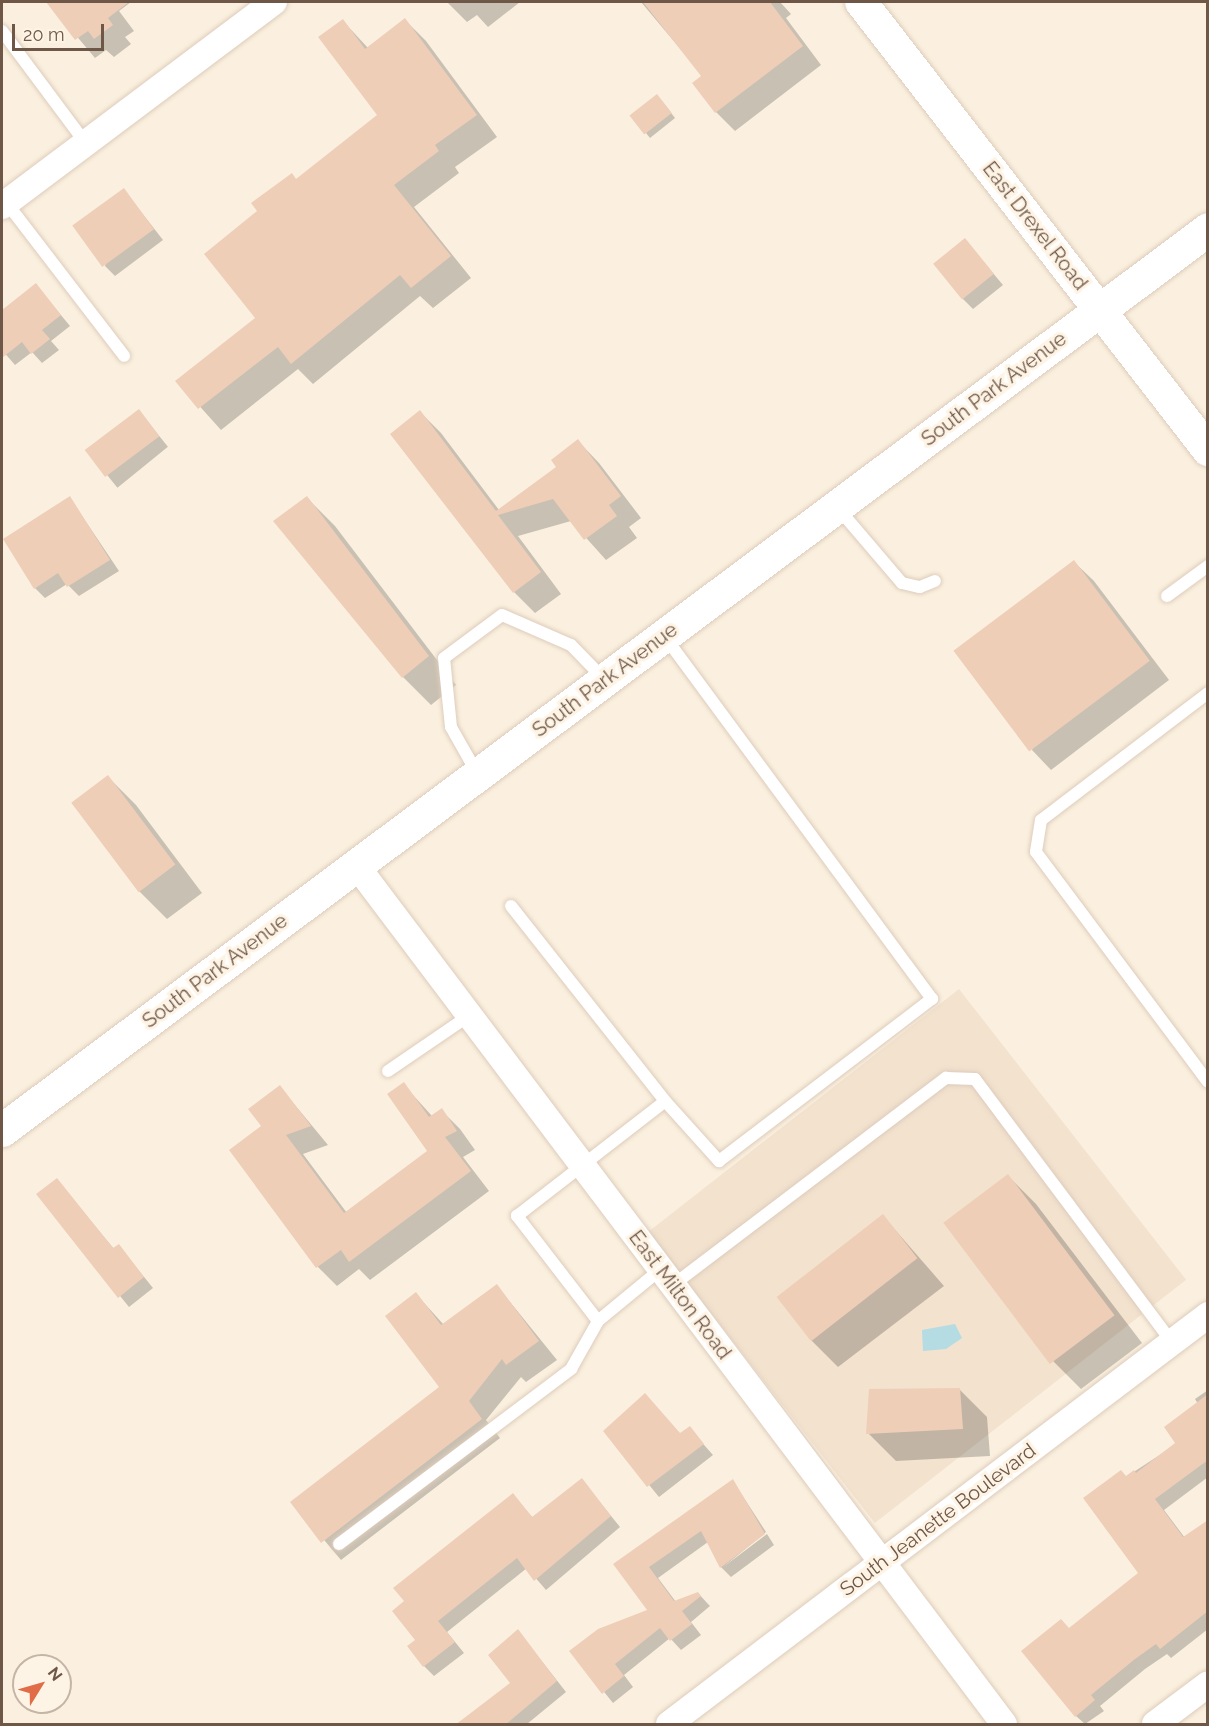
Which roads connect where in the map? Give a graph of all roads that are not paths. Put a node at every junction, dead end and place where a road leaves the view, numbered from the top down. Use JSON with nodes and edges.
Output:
{"nodes":[{"id":1,"x":274,"y":2,"type":"edge"},
{"id":2,"x":861,"y":2,"type":"edge"},
{"id":3,"x":2,"y":31,"type":"edge"},
{"id":4,"x":84,"y":141,"type":"junction"},
{"id":5,"x":4,"y":204,"type":"edge"},
{"id":6,"x":1208,"y":229,"type":"edge"},
{"id":7,"x":1100,"y":310,"type":"junction"},
{"id":8,"x":124,"y":356,"type":"dead end"},
{"id":9,"x":1208,"y":450,"type":"edge"},
{"id":10,"x":837,"y":506,"type":"junction"},
{"id":11,"x":1208,"y":566,"type":"edge"},
{"id":12,"x":935,"y":581,"type":"dead end"},
{"id":13,"x":1167,"y":596,"type":"dead end"},
{"id":14,"x":664,"y":636,"type":"junction"},
{"id":15,"x":604,"y":680,"type":"junction"},
{"id":16,"x":1208,"y":693,"type":"edge"},
{"id":17,"x":477,"y":775,"type":"junction"},
{"id":18,"x":357,"y":865,"type":"junction"},
{"id":19,"x":511,"y":906,"type":"dead end"},
{"id":20,"x":470,"y":1015,"type":"junction"},
{"id":21,"x":388,"y":1071,"type":"dead end"},
{"id":22,"x":1208,"y":1082,"type":"edge"},
{"id":23,"x":665,"y":1101,"type":"junction"},
{"id":24,"x":2,"y":1130,"type":"edge"},
{"id":25,"x":583,"y":1166,"type":"junction"},
{"id":26,"x":667,"y":1277,"type":"junction"},
{"id":27,"x":1208,"y":1315,"type":"edge"},
{"id":28,"x":598,"y":1321,"type":"junction"},
{"id":29,"x":1172,"y":1342,"type":"junction"},
{"id":30,"x":339,"y":1544,"type":"dead end"},
{"id":31,"x":882,"y":1563,"type":"junction"},
{"id":32,"x":1208,"y":1684,"type":"edge"},
{"id":33,"x":669,"y":1725,"type":"edge"},
{"id":34,"x":1004,"y":1725,"type":"edge"},
{"id":35,"x":1155,"y":1725,"type":"edge"}],
"edges":[{"from":1,"to":4,"type":"street"},
{"from":2,"to":7,"type":"street","name":"East Drexel Road"},
{"from":3,"to":4,"type":"lane"},
{"from":4,"to":5,"type":"street"},
{"from":5,"to":8,"type":"lane"},
{"from":6,"to":7,"type":"main road","name":"South Park Avenue"},
{"from":7,"to":9,"type":"street","name":"East Drexel Road"},
{"from":7,"to":10,"type":"main road","name":"South Park Avenue"},
{"from":10,"to":12,"type":"lane"},
{"from":10,"to":14,"type":"main road","name":"South Park Avenue"},
{"from":11,"to":13,"type":"lane"},
{"from":14,"to":15,"type":"main road","name":"South Park Avenue"},
{"from":14,"to":23,"type":"lane"},
{"from":15,"to":17,"type":"main road","name":"South Park Avenue"},
{"from":15,"to":17,"type":"lane"},
{"from":16,"to":22,"type":"lane"},
{"from":17,"to":18,"type":"main road","name":"South Park Avenue"},
{"from":18,"to":20,"type":"street","name":"East Milton Road"},
{"from":18,"to":24,"type":"main road","name":"South Park Avenue"},
{"from":19,"to":23,"type":"lane"},
{"from":20,"to":21,"type":"lane"},
{"from":20,"to":25,"type":"street","name":"East Milton Road"},
{"from":23,"to":25,"type":"lane"},
{"from":25,"to":26,"type":"street","name":"East Milton Road"},
{"from":25,"to":28,"type":"lane"},
{"from":26,"to":28,"type":"lane"},
{"from":26,"to":29,"type":"lane"},
{"from":26,"to":31,"type":"street","name":"East Milton Road"},
{"from":27,"to":29,"type":"street","name":"South Jeanette Boulevard"},
{"from":28,"to":30,"type":"lane"},
{"from":29,"to":31,"type":"street","name":"South Jeanette Boulevard"},
{"from":31,"to":33,"type":"street","name":"South Jeanette Boulevard"},
{"from":31,"to":34,"type":"street","name":"East Milton Road"},
{"from":32,"to":35,"type":"street"}]}
